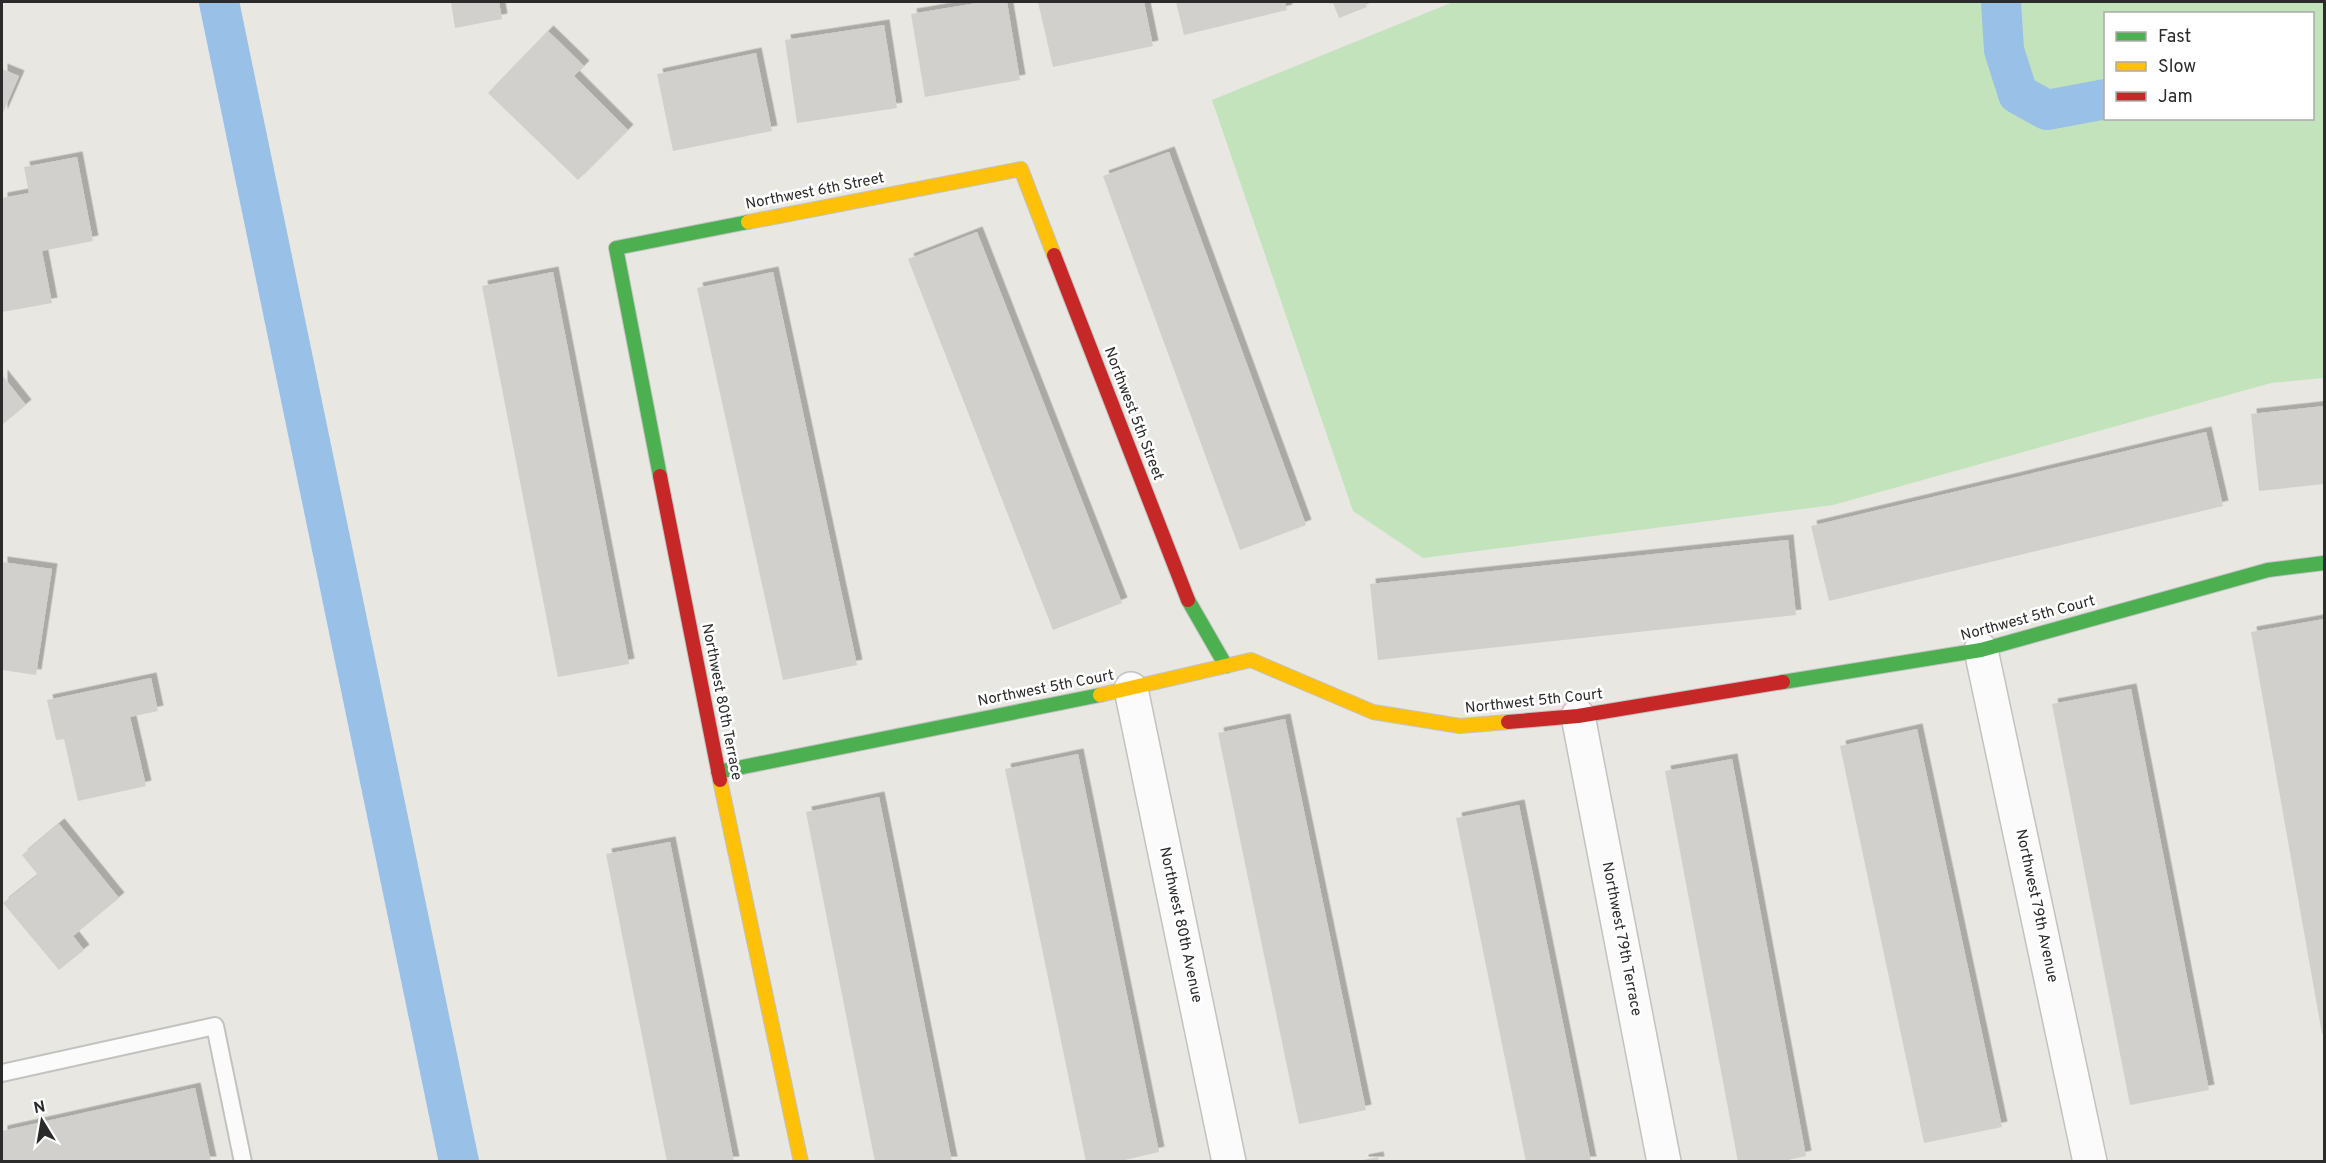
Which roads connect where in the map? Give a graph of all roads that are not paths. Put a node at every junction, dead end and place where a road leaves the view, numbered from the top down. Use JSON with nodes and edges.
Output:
{"nodes":[{"id":1,"x":1021,"y":169,"type":"joint"},
{"id":2,"x":616,"y":248,"type":"joint"},
{"id":3,"x":2325,"y":563,"type":"edge"},
{"id":4,"x":1981,"y":650,"type":"junction"},
{"id":5,"x":1226,"y":666,"type":"junction"},
{"id":6,"x":1131,"y":689,"type":"junction"},
{"id":7,"x":1578,"y":716,"type":"junction"},
{"id":8,"x":718,"y":772,"type":"junction"},
{"id":9,"x":2,"y":1073,"type":"edge"},
{"id":10,"x":243,"y":1161,"type":"edge"},
{"id":11,"x":801,"y":1161,"type":"edge"},
{"id":12,"x":1229,"y":1161,"type":"edge"},
{"id":13,"x":1664,"y":1161,"type":"edge"},
{"id":14,"x":2090,"y":1161,"type":"edge"}],
"edges":[{"from":1,"to":2,"type":"street","name":"Northwest 6th Street"},
{"from":1,"to":5,"type":"street","name":"Northwest 5th Street"},
{"from":2,"to":8,"type":"street","name":"Northwest 80th Terrace"},
{"from":3,"to":4,"type":"street","name":"Northwest 5th Court"},
{"from":4,"to":7,"type":"street","name":"Northwest 5th Court"},
{"from":4,"to":14,"type":"street","name":"Northwest 79th Avenue"},
{"from":5,"to":6,"type":"street","name":"Northwest 5th Court"},
{"from":5,"to":7,"type":"street","name":"Northwest 5th Court"},
{"from":6,"to":8,"type":"street","name":"Northwest 5th Court"},
{"from":6,"to":12,"type":"street","name":"Northwest 80th Avenue"},
{"from":7,"to":13,"type":"street","name":"Northwest 79th Terrace"},
{"from":8,"to":11,"type":"street","name":"Northwest 80th Terrace"},
{"from":9,"to":10,"type":"lane"}]}
